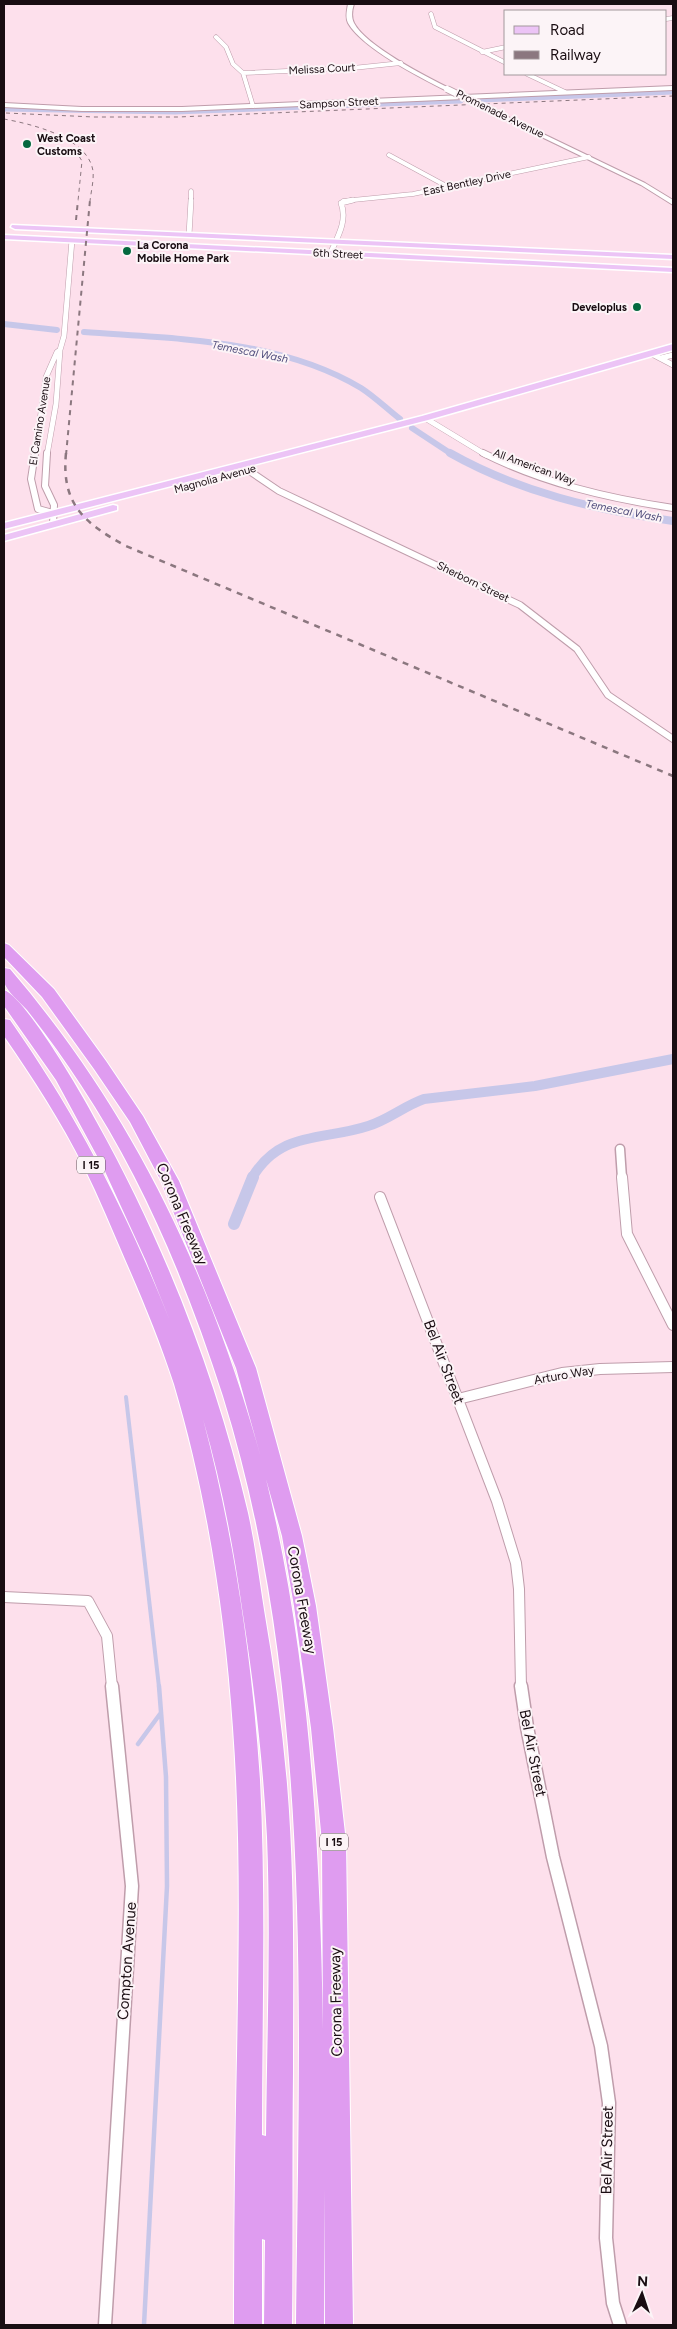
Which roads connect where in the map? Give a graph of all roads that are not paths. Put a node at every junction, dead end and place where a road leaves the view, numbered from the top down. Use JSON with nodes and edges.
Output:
{"nodes":[{"id":1,"x":351,"y":4,"type":"edge"},
{"id":2,"x":431,"y":14,"type":"dead end"},
{"id":3,"x":216,"y":37,"type":"dead end"},
{"id":4,"x":504,"y":48,"type":"edge"},
{"id":5,"x":482,"y":52,"type":"junction"},
{"id":6,"x":401,"y":63,"type":"junction"},
{"id":7,"x":504,"y":63,"type":"edge"},
{"id":8,"x":243,"y":73,"type":"junction"},
{"id":9,"x":529,"y":75,"type":"edge"},
{"id":10,"x":673,"y":88,"type":"edge"},
{"id":11,"x":565,"y":92,"type":"junction"},
{"id":12,"x":4,"y":105,"type":"edge"},
{"id":13,"x":254,"y":106,"type":"junction"},
{"id":14,"x":389,"y":155,"type":"dead end"},
{"id":15,"x":589,"y":157,"type":"junction"},
{"id":16,"x":450,"y":188,"type":"junction"},
{"id":17,"x":191,"y":191,"type":"dead end"},
{"id":18,"x":673,"y":203,"type":"edge"},
{"id":19,"x":4,"y":228,"type":"edge"},
{"id":20,"x":119,"y":231,"type":"junction"},
{"id":21,"x":188,"y":234,"type":"junction"},
{"id":22,"x":4,"y":237,"type":"edge"},
{"id":23,"x":72,"y":240,"type":"junction"},
{"id":24,"x":334,"y":242,"type":"junction"},
{"id":25,"x":330,"y":254,"type":"junction"},
{"id":26,"x":589,"y":254,"type":"junction"},
{"id":27,"x":673,"y":257,"type":"edge"},
{"id":28,"x":563,"y":265,"type":"junction"},
{"id":29,"x":673,"y":268,"type":"edge"},
{"id":30,"x":64,"y":336,"type":"joint"},
{"id":31,"x":673,"y":347,"type":"edge"},
{"id":32,"x":60,"y":350,"type":"junction"},
{"id":33,"x":673,"y":354,"type":"edge"},
{"id":34,"x":656,"y":356,"type":"junction"},
{"id":35,"x":673,"y":365,"type":"edge"},
{"id":36,"x":424,"y":418,"type":"junction"},
{"id":37,"x":246,"y":468,"type":"junction"},
{"id":38,"x":673,"y":506,"type":"edge"},
{"id":39,"x":53,"y":513,"type":"junction"},
{"id":40,"x":53,"y":524,"type":"junction"},
{"id":41,"x":4,"y":526,"type":"edge"},
{"id":42,"x":4,"y":538,"type":"edge"},
{"id":43,"x":673,"y":739,"type":"edge"},
{"id":44,"x":4,"y":948,"type":"edge"},
{"id":45,"x":4,"y":974,"type":"edge"},
{"id":46,"x":4,"y":995,"type":"edge"},
{"id":47,"x":4,"y":1024,"type":"edge"},
{"id":48,"x":83,"y":1112,"type":"junction"},
{"id":49,"x":620,"y":1149,"type":"dead end"},
{"id":50,"x":107,"y":1197,"type":"junction"},
{"id":51,"x":380,"y":1197,"type":"dead end"},
{"id":52,"x":673,"y":1326,"type":"edge"},
{"id":53,"x":673,"y":1367,"type":"edge"},
{"id":54,"x":458,"y":1399,"type":"junction"},
{"id":55,"x":240,"y":1422,"type":"junction"},
{"id":56,"x":292,"y":1536,"type":"junction"},
{"id":57,"x":4,"y":1597,"type":"edge"},
{"id":58,"x":88,"y":1601,"type":"joint"},
{"id":59,"x":249,"y":2092,"type":"junction"},
{"id":60,"x":278,"y":2282,"type":"junction"},
{"id":61,"x":104,"y":2325,"type":"edge"},
{"id":62,"x":248,"y":2325,"type":"edge"},
{"id":63,"x":278,"y":2325,"type":"edge"},
{"id":64,"x":310,"y":2325,"type":"edge"},
{"id":65,"x":339,"y":2325,"type":"edge"},
{"id":66,"x":620,"y":2325,"type":"edge"}],
"edges":[{"from":1,"to":6,"type":"main road","name":"Promenade Avenue"},
{"from":2,"to":5,"type":"street"},
{"from":3,"to":8,"type":"street"},
{"from":4,"to":5,"type":"street"},
{"from":5,"to":7,"type":"street"},
{"from":6,"to":8,"type":"street","name":"Melissa Court"},
{"from":6,"to":15,"type":"street","name":"Promenade Avenue","bridge":true},
{"from":8,"to":13,"type":"street"},
{"from":9,"to":11,"type":"street"},
{"from":10,"to":11,"type":"street","name":"Sampson Street"},
{"from":11,"to":13,"type":"street","name":"Sampson Street"},
{"from":12,"to":13,"type":"main road","name":"Sampson Street"},
{"from":14,"to":16,"type":"street"},
{"from":15,"to":16,"type":"street","name":"East Bentley Drive"},
{"from":15,"to":18,"type":"main road","name":"Promenade Avenue"},
{"from":16,"to":24,"type":"street","name":"East Bentley Drive"},
{"from":17,"to":21,"type":"street"},
{"from":19,"to":20,"type":"main road","name":"6th Street"},
{"from":19,"to":23,"type":"main road"},
{"from":20,"to":21,"type":"main road","name":"6th Street"},
{"from":20,"to":23,"type":"main road"},
{"from":21,"to":24,"type":"main road","name":"6th Street"},
{"from":22,"to":23,"type":"main road","name":"6th Street"},
{"from":23,"to":25,"type":"main road","name":"6th Street"},
{"from":23,"to":30,"type":"street","name":"El Camino Avenue"},
{"from":24,"to":25,"type":"street"},
{"from":24,"to":26,"type":"main road","name":"6th Street"},
{"from":25,"to":28,"type":"main road","name":"6th Street"},
{"from":26,"to":27,"type":"main road","name":"6th Street"},
{"from":26,"to":28,"type":"main road"},
{"from":28,"to":29,"type":"main road","name":"6th Street"},
{"from":30,"to":32,"type":"street","name":"El Camino Avenue"},
{"from":31,"to":34,"type":"main road","name":"Magnolia Avenue"},
{"from":32,"to":39,"type":"street","name":"El Camino Avenue"},
{"from":32,"to":39,"type":"street","name":"El Camino Avenue"},
{"from":33,"to":34,"type":"main road","name":"Magnolia Avenue"},
{"from":34,"to":35,"type":"street"},
{"from":34,"to":36,"type":"main road","name":"Magnolia Avenue"},
{"from":36,"to":37,"type":"main road","name":"Magnolia Avenue"},
{"from":36,"to":38,"type":"street","name":"All American Way"},
{"from":37,"to":39,"type":"main road","name":"Magnolia Avenue"},
{"from":37,"to":40,"type":"main road","name":"Magnolia Avenue"},
{"from":37,"to":43,"type":"street","name":"Sherborn Street"},
{"from":39,"to":40,"type":"street","name":"El Camino Avenue"},
{"from":39,"to":41,"type":"main road","name":"Magnolia Avenue"},
{"from":40,"to":42,"type":"main road","name":"Magnolia Avenue"},
{"from":44,"to":56,"type":"highway","name":"Corona Freeway","number":"I 15"},
{"from":45,"to":55,"type":"highway"},
{"from":46,"to":48,"type":"highway"},
{"from":47,"to":50,"type":"highway","number":"I 15"},
{"from":48,"to":50,"type":"highway"},
{"from":48,"to":60,"type":"highway"},
{"from":49,"to":52,"type":"street"},
{"from":50,"to":59,"type":"highway","number":"I 15"},
{"from":51,"to":54,"type":"street","name":"Bel Air Street"},
{"from":53,"to":54,"type":"street","name":"Arturo Way"},
{"from":54,"to":66,"type":"street","name":"Bel Air Street"},
{"from":55,"to":56,"type":"highway"},
{"from":55,"to":64,"type":"highway"},
{"from":56,"to":65,"type":"highway","name":"Corona Freeway","number":"I 15"},
{"from":57,"to":58,"type":"street"},
{"from":58,"to":61,"type":"street","name":"Compton Avenue"},
{"from":59,"to":60,"type":"highway"},
{"from":59,"to":62,"type":"highway","number":"I 15"},
{"from":60,"to":63,"type":"highway"}]}
